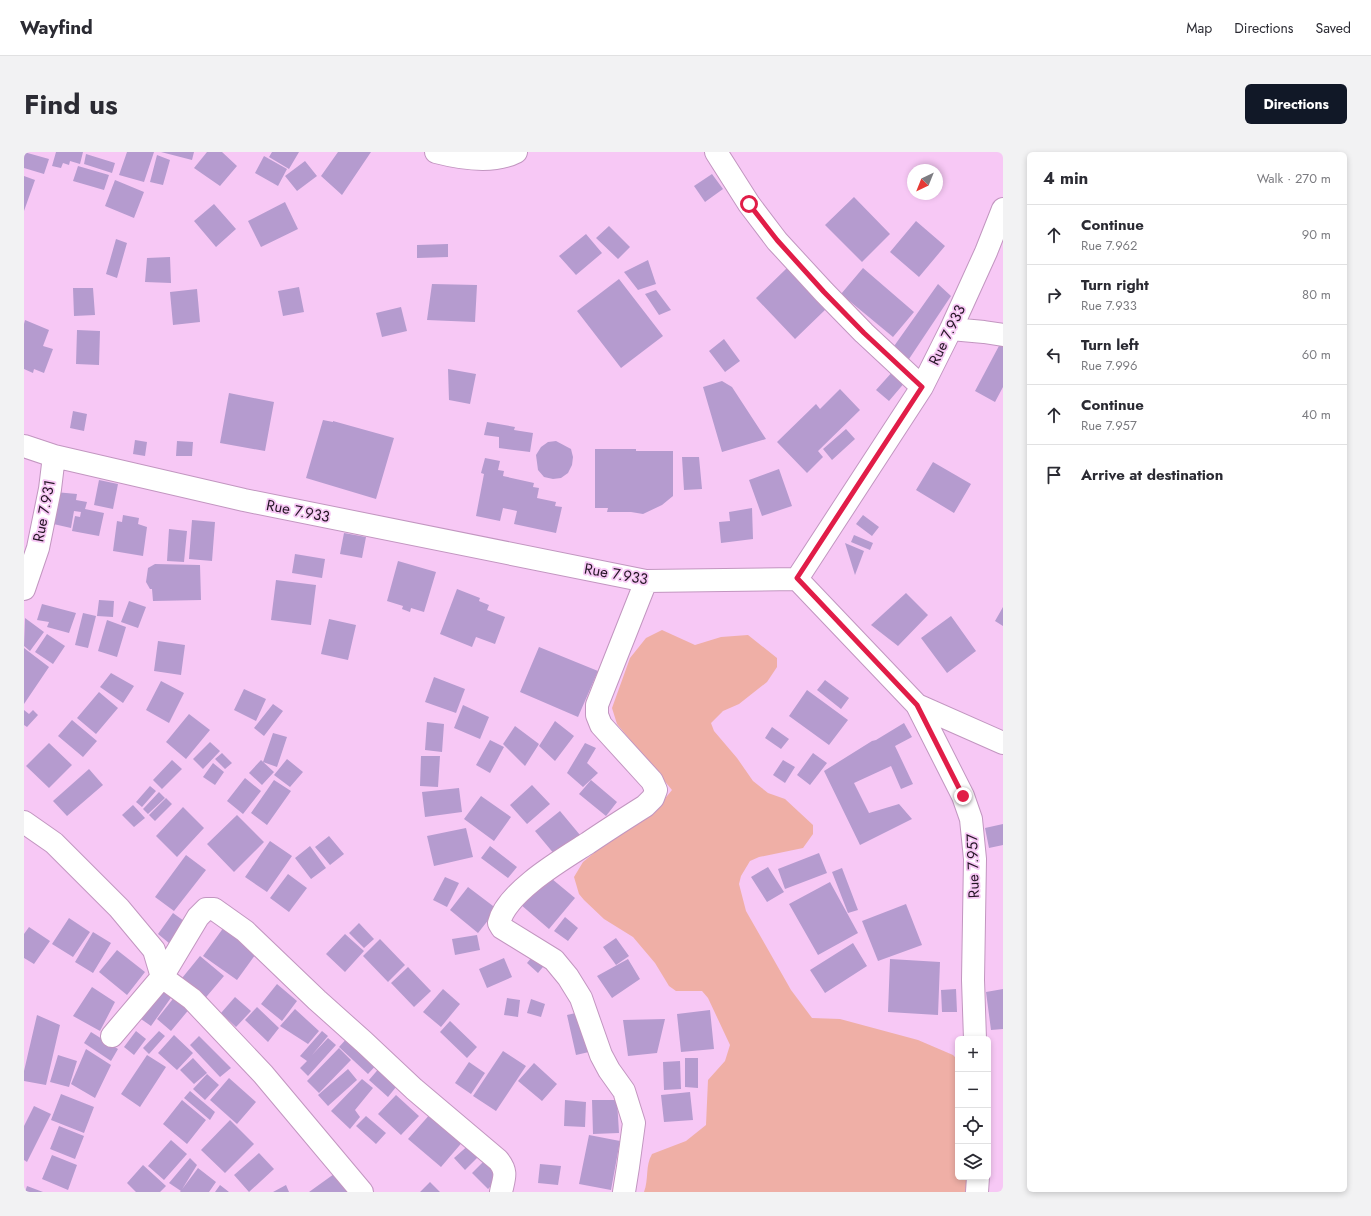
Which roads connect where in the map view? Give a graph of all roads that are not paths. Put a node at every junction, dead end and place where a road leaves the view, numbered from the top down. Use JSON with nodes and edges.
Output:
{"nodes":[{"id":1,"x":436,"y":152,"type":"edge"},
{"id":2,"x":516,"y":152,"type":"edge"},
{"id":3,"x":716,"y":152,"type":"edge"},
{"id":4,"x":1003,"y":209,"type":"edge"},
{"id":5,"x":951,"y":329,"type":"junction"},
{"id":6,"x":1003,"y":335,"type":"edge"},
{"id":7,"x":922,"y":387,"type":"junction"},
{"id":8,"x":24,"y":446,"type":"edge"},
{"id":9,"x":54,"y":456,"type":"junction"},
{"id":10,"x":797,"y":578,"type":"junction"},
{"id":11,"x":646,"y":581,"type":"junction"},
{"id":12,"x":24,"y":589,"type":"edge"},
{"id":13,"x":917,"y":705,"type":"junction"},
{"id":14,"x":1003,"y":743,"type":"edge"},
{"id":15,"x":24,"y":822,"type":"edge"},
{"id":16,"x":162,"y":977,"type":"junction"},
{"id":17,"x":112,"y":1036,"type":"dead end"},
{"id":18,"x":975,"y":1036,"type":"edge"},
{"id":19,"x":978,"y":1180,"type":"edge"},
{"id":20,"x":362,"y":1192,"type":"edge"},
{"id":21,"x":500,"y":1192,"type":"edge"},
{"id":22,"x":624,"y":1192,"type":"edge"},
{"id":23,"x":977,"y":1192,"type":"edge"}],
"edges":[{"from":1,"to":2,"type":"street"},
{"from":3,"to":7,"type":"street"},
{"from":4,"to":5,"type":"street","name":"Rue 7.933"},
{"from":5,"to":6,"type":"street"},
{"from":5,"to":7,"type":"street","name":"Rue 7.933"},
{"from":7,"to":10,"type":"street","name":"Rue 7.933"},
{"from":8,"to":9,"type":"street","name":"Rue 7.933"},
{"from":9,"to":11,"type":"street","name":"Rue 7.933"},
{"from":9,"to":12,"type":"street","name":"Rue 7.931"},
{"from":10,"to":11,"type":"street","name":"Rue 7.933"},
{"from":10,"to":13,"type":"street"},
{"from":11,"to":22,"type":"street"},
{"from":13,"to":14,"type":"street"},
{"from":13,"to":18,"type":"street","name":"Rue 7.957"},
{"from":15,"to":16,"type":"street"},
{"from":16,"to":17,"type":"street"},
{"from":16,"to":20,"type":"street"},
{"from":16,"to":21,"type":"street"},
{"from":19,"to":23,"type":"street"}]}
